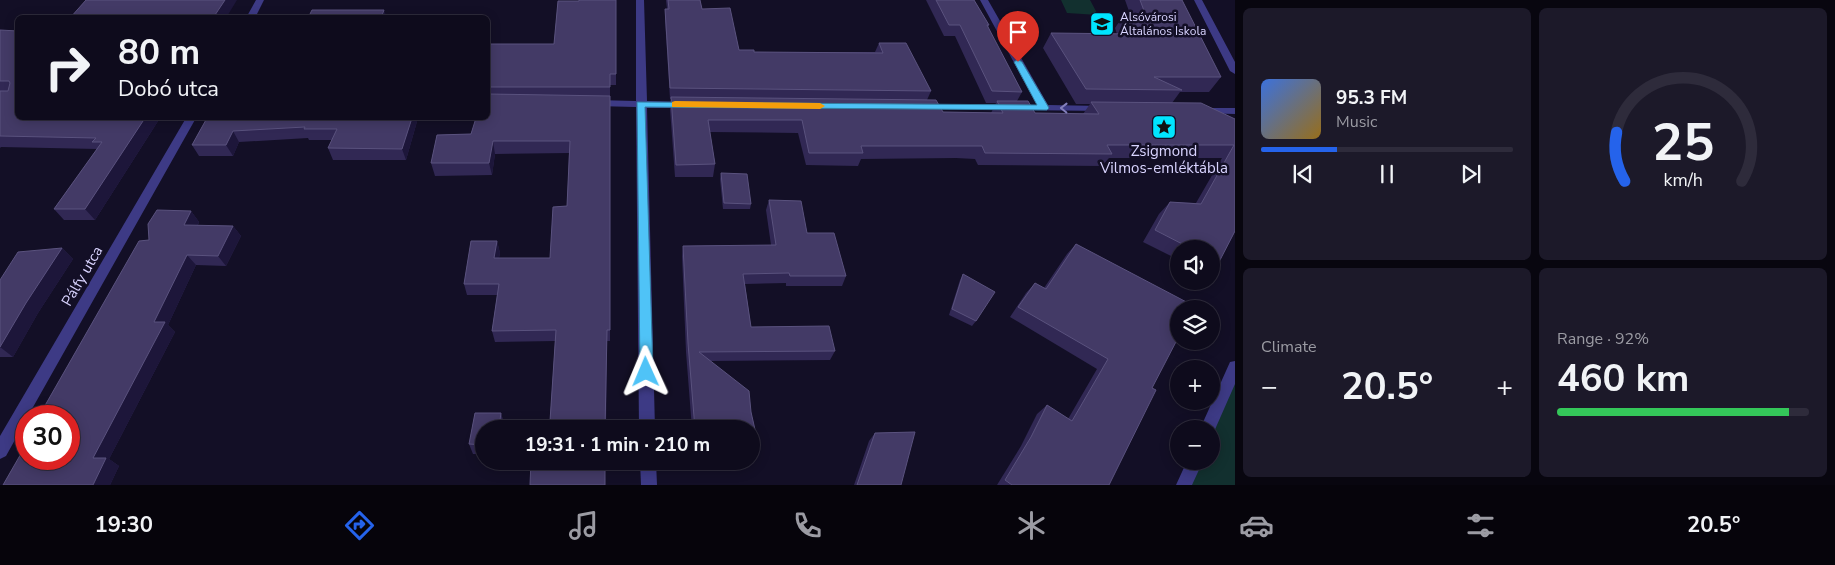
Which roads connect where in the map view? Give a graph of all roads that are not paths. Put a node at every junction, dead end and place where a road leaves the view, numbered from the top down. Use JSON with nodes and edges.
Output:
{"nodes":[{"id":1,"x":260,"y":0,"type":"edge"},
{"id":2,"x":640,"y":0,"type":"edge"},
{"id":3,"x":984,"y":0,"type":"edge"},
{"id":4,"x":1198,"y":0,"type":"edge"},
{"id":5,"x":252,"y":15,"type":"edge"},
{"id":6,"x":1235,"y":72,"type":"edge"},
{"id":7,"x":583,"y":103,"type":"edge"},
{"id":8,"x":641,"y":104,"type":"junction"},
{"id":9,"x":700,"y":105,"type":"edge"},
{"id":10,"x":916,"y":107,"type":"edge"},
{"id":11,"x":1044,"y":108,"type":"junction"},
{"id":12,"x":1113,"y":109,"type":"edge"},
{"id":13,"x":1192,"y":110,"type":"edge"},
{"id":14,"x":1235,"y":111,"type":"edge"},
{"id":15,"x":191,"y":120,"type":"edge"},
{"id":16,"x":1235,"y":366,"type":"edge"},
{"id":17,"x":647,"y":420,"type":"edge"},
{"id":18,"x":1212,"y":420,"type":"edge"},
{"id":19,"x":0,"y":451,"type":"edge"},
{"id":20,"x":648,"y":470,"type":"edge"},
{"id":21,"x":1191,"y":470,"type":"edge"},
{"id":22,"x":648,"y":485,"type":"edge"},
{"id":23,"x":1184,"y":485,"type":"edge"}],
"edges":[{"from":1,"to":5,"type":"street"},
{"from":2,"to":8,"type":"street"},
{"from":3,"to":11,"type":"street"},
{"from":4,"to":6,"type":"street"},
{"from":7,"to":8,"type":"street"},
{"from":8,"to":9,"type":"street"},
{"from":8,"to":17,"type":"street"},
{"from":10,"to":11,"type":"street"},
{"from":12,"to":11,"type":"street","one_way":true},
{"from":13,"to":14,"type":"street"},
{"from":15,"to":19,"type":"street","name":"Pálfy utca"},
{"from":16,"to":18,"type":"street"},
{"from":20,"to":22,"type":"street"},
{"from":21,"to":23,"type":"street"}]}
